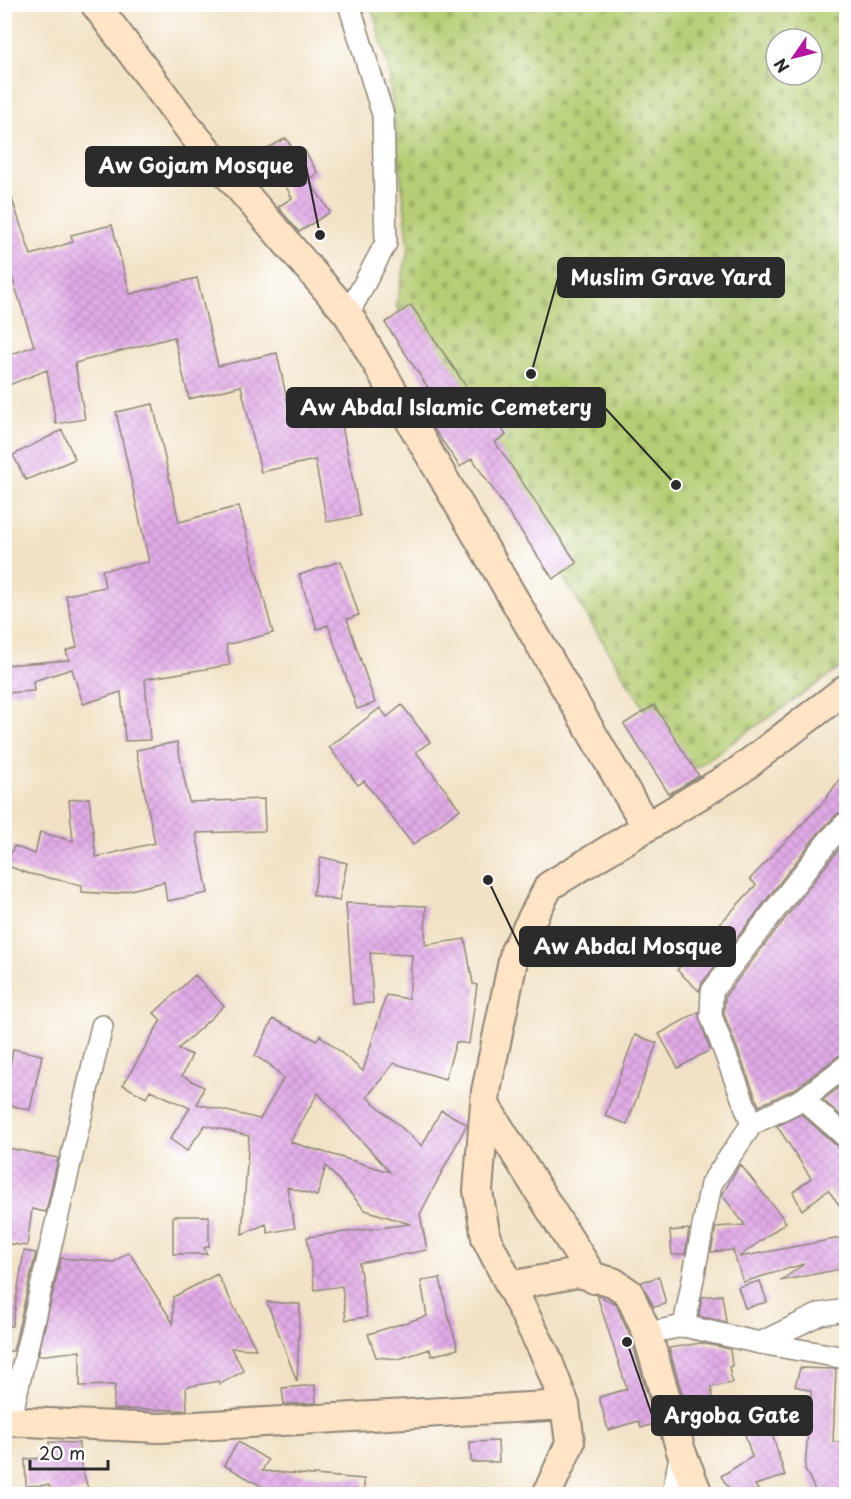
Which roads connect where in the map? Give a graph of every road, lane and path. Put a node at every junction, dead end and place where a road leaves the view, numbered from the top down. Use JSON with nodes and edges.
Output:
{"nodes":[{"id":1,"x":95,"y":4,"type":"edge"},
{"id":2,"x":349,"y":4,"type":"edge"},
{"id":3,"x":348,"y":314,"type":"junction"},
{"id":4,"x":846,"y":689,"type":"edge"},
{"id":5,"x":846,"y":823,"type":"edge"},
{"id":6,"x":646,"y":826,"type":"junction"},
{"id":7,"x":102,"y":1026,"type":"dead end"},
{"id":8,"x":846,"y":1066,"type":"edge"},
{"id":9,"x":803,"y":1099,"type":"junction"},
{"id":10,"x":484,"y":1105,"type":"junction"},
{"id":11,"x":752,"y":1124,"type":"junction"},
{"id":12,"x":846,"y":1137,"type":"edge"},
{"id":13,"x":594,"y":1279,"type":"junction"},
{"id":14,"x":510,"y":1286,"type":"junction"},
{"id":15,"x":846,"y":1311,"type":"edge"},
{"id":16,"x":684,"y":1326,"type":"junction"},
{"id":17,"x":647,"y":1333,"type":"junction"},
{"id":18,"x":760,"y":1343,"type":"junction"},
{"id":19,"x":846,"y":1358,"type":"edge"},
{"id":20,"x":565,"y":1405,"type":"junction"},
{"id":21,"x":7,"y":1421,"type":"edge"},
{"id":22,"x":681,"y":1451,"type":"junction"},
{"id":23,"x":547,"y":1494,"type":"edge"},
{"id":24,"x":673,"y":1494,"type":"edge"},
{"id":25,"x":698,"y":1494,"type":"edge"}],
"edges":[{"from":1,"to":3,"type":"street"},
{"from":2,"to":3,"type":"street"},
{"from":3,"to":6,"type":"street"},
{"from":4,"to":6,"type":"street"},
{"from":5,"to":11,"type":"street"},
{"from":6,"to":10,"type":"street"},
{"from":7,"to":21,"type":"street"},
{"from":8,"to":9,"type":"street"},
{"from":9,"to":11,"type":"street"},
{"from":9,"to":12,"type":"street"},
{"from":10,"to":13,"type":"street"},
{"from":10,"to":14,"type":"street"},
{"from":11,"to":16,"type":"street"},
{"from":13,"to":14,"type":"street"},
{"from":13,"to":17,"type":"street"},
{"from":14,"to":20,"type":"street"},
{"from":15,"to":18,"type":"street"},
{"from":16,"to":17,"type":"street"},
{"from":16,"to":18,"type":"street"},
{"from":17,"to":22,"type":"street"},
{"from":18,"to":19,"type":"street"},
{"from":20,"to":21,"type":"street"},
{"from":20,"to":23,"type":"street"},
{"from":22,"to":24,"type":"street"},
{"from":22,"to":25,"type":"street"}]}
